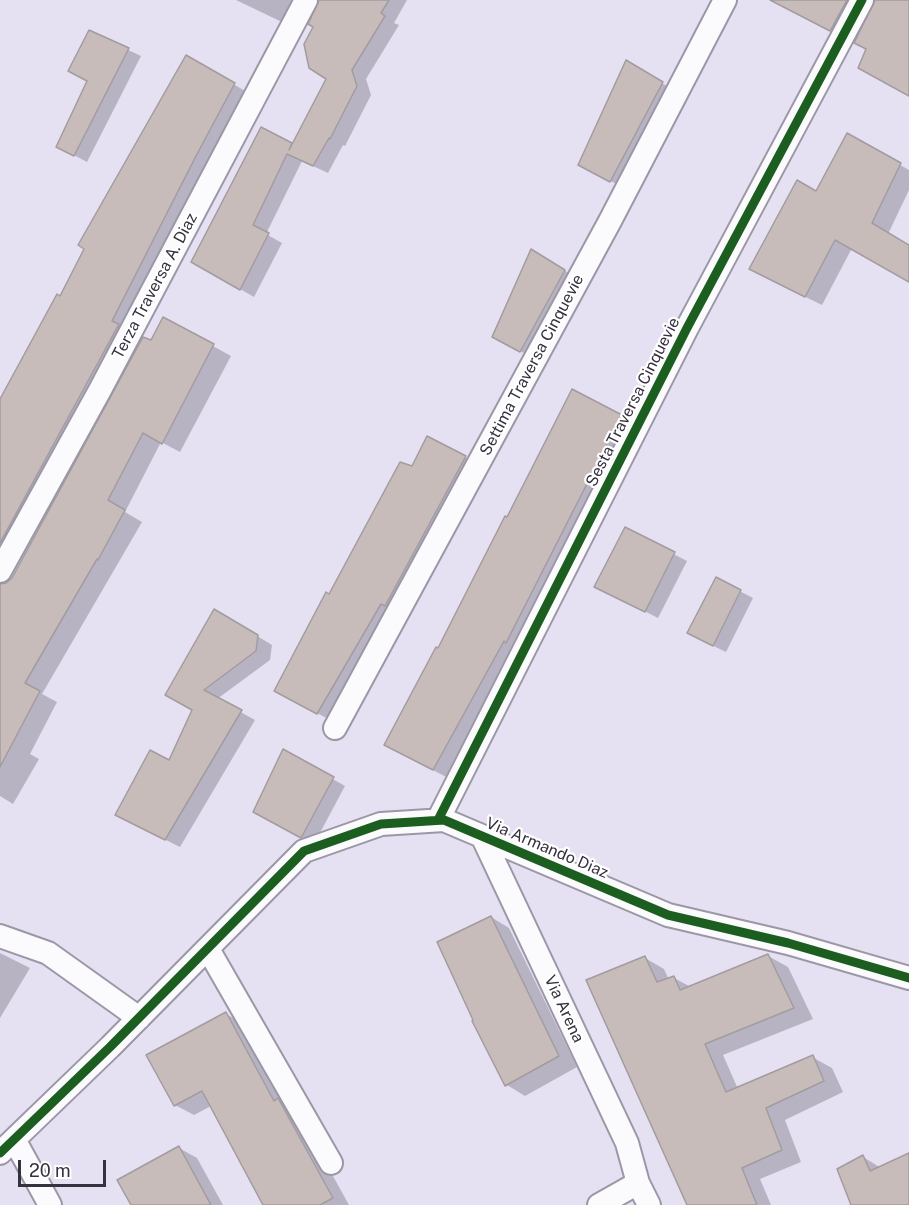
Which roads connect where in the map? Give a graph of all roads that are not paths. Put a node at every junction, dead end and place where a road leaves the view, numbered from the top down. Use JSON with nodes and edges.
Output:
{"nodes":[{"id":1,"x":306,"y":0,"type":"edge"},
{"id":2,"x":725,"y":0,"type":"edge"},
{"id":3,"x":862,"y":0,"type":"edge"},
{"id":4,"x":0,"y":571,"type":"edge"},
{"id":5,"x":335,"y":728,"type":"dead end"},
{"id":6,"x":438,"y":820,"type":"junction"},
{"id":7,"x":483,"y":838,"type":"junction"},
{"id":8,"x":0,"y":936,"type":"edge"},
{"id":9,"x":208,"y":949,"type":"junction"},
{"id":10,"x":909,"y":978,"type":"edge"},
{"id":11,"x":139,"y":1018,"type":"junction"},
{"id":12,"x":7,"y":1147,"type":"edge"},
{"id":13,"x":331,"y":1163,"type":"dead end"},
{"id":14,"x":638,"y":1183,"type":"junction"},
{"id":15,"x":50,"y":1205,"type":"edge"},
{"id":16,"x":599,"y":1205,"type":"edge"},
{"id":17,"x":649,"y":1205,"type":"edge"}],
"edges":[{"from":1,"to":4,"type":"street","name":"Terza Traversa A. Diaz"},
{"from":2,"to":5,"type":"street","name":"Settima Traversa Cinquevie"},
{"from":3,"to":6,"type":"street","name":"Sesta Traversa Cinquevie"},
{"from":6,"to":7,"type":"street","name":"Via Armando Diaz"},
{"from":6,"to":9,"type":"street","name":"Via Armando Diaz"},
{"from":7,"to":10,"type":"street","name":"Via Armando Diaz"},
{"from":7,"to":14,"type":"street","name":"Via Arena"},
{"from":8,"to":11,"type":"street"},
{"from":9,"to":11,"type":"street","name":"Via Armando Diaz"},
{"from":9,"to":13,"type":"street"},
{"from":11,"to":12,"type":"street","name":"Via Armando Diaz"},
{"from":12,"to":15,"type":"street"},
{"from":14,"to":16,"type":"street"},
{"from":14,"to":17,"type":"street","name":"Via Arena"}]}
